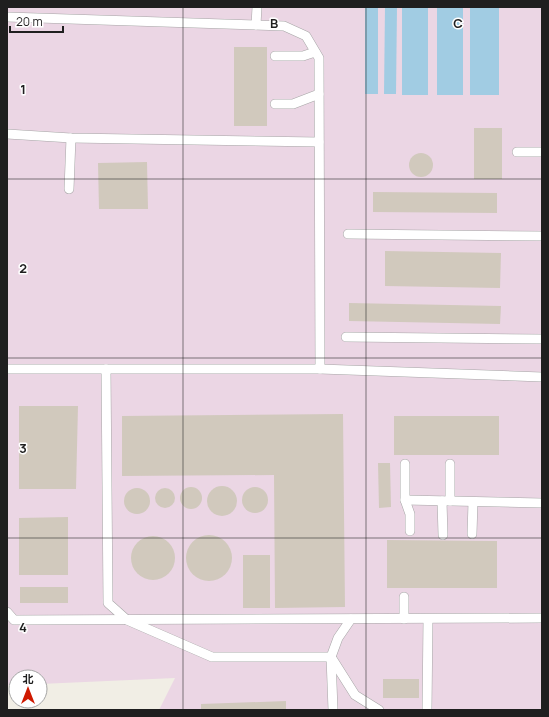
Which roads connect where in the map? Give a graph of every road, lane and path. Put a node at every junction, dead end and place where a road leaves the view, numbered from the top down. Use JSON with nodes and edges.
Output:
{"nodes":[{"id":1,"x":256,"y":7,"type":"edge"},
{"id":2,"x":7,"y":17,"type":"edge"},
{"id":3,"x":256,"y":25,"type":"junction"},
{"id":4,"x":315,"y":52,"type":"junction"},
{"id":5,"x":275,"y":56,"type":"dead end"},
{"id":6,"x":319,"y":94,"type":"junction"},
{"id":7,"x":275,"y":104,"type":"dead end"},
{"id":8,"x":7,"y":134,"type":"edge"},
{"id":9,"x":71,"y":138,"type":"junction"},
{"id":10,"x":319,"y":142,"type":"junction"},
{"id":11,"x":517,"y":152,"type":"dead end"},
{"id":12,"x":542,"y":152,"type":"edge"},
{"id":13,"x":69,"y":189,"type":"dead end"},
{"id":14,"x":348,"y":234,"type":"dead end"},
{"id":15,"x":542,"y":236,"type":"edge"},
{"id":16,"x":346,"y":338,"type":"dead end"},
{"id":17,"x":542,"y":339,"type":"edge"},
{"id":18,"x":7,"y":369,"type":"edge"},
{"id":19,"x":106,"y":369,"type":"junction"},
{"id":20,"x":320,"y":369,"type":"junction"},
{"id":21,"x":542,"y":377,"type":"edge"},
{"id":22,"x":405,"y":464,"type":"dead end"},
{"id":23,"x":450,"y":464,"type":"dead end"},
{"id":24,"x":406,"y":500,"type":"junction"},
{"id":25,"x":446,"y":501,"type":"junction"},
{"id":26,"x":473,"y":502,"type":"junction"},
{"id":27,"x":542,"y":504,"type":"edge"},
{"id":28,"x":410,"y":531,"type":"dead end"},
{"id":29,"x":472,"y":534,"type":"dead end"},
{"id":30,"x":443,"y":535,"type":"dead end"},
{"id":31,"x":404,"y":597,"type":"dead end"},
{"id":32,"x":7,"y":612,"type":"edge"},
{"id":33,"x":542,"y":618,"type":"edge"},
{"id":34,"x":351,"y":619,"type":"junction"},
{"id":35,"x":404,"y":619,"type":"junction"},
{"id":36,"x":428,"y":619,"type":"junction"},
{"id":37,"x":126,"y":620,"type":"junction"},
{"id":38,"x":331,"y":657,"type":"junction"},
{"id":39,"x":333,"y":710,"type":"edge"},
{"id":40,"x":379,"y":710,"type":"edge"},
{"id":41,"x":427,"y":710,"type":"edge"}],
"edges":[{"from":1,"to":3,"type":"lane"},
{"from":2,"to":3,"type":"lane"},
{"from":3,"to":4,"type":"lane"},
{"from":4,"to":5,"type":"lane"},
{"from":4,"to":6,"type":"lane"},
{"from":6,"to":7,"type":"lane"},
{"from":6,"to":10,"type":"lane"},
{"from":8,"to":9,"type":"lane"},
{"from":9,"to":10,"type":"lane"},
{"from":9,"to":13,"type":"lane"},
{"from":10,"to":20,"type":"lane"},
{"from":11,"to":12,"type":"lane"},
{"from":14,"to":15,"type":"lane"},
{"from":16,"to":17,"type":"lane"},
{"from":18,"to":19,"type":"lane"},
{"from":19,"to":20,"type":"lane"},
{"from":19,"to":37,"type":"lane"},
{"from":20,"to":21,"type":"lane"},
{"from":22,"to":24,"type":"lane"},
{"from":23,"to":25,"type":"lane"},
{"from":24,"to":25,"type":"lane"},
{"from":24,"to":28,"type":"lane"},
{"from":25,"to":26,"type":"lane"},
{"from":25,"to":30,"type":"lane"},
{"from":26,"to":27,"type":"lane"},
{"from":26,"to":29,"type":"lane"},
{"from":31,"to":35,"type":"lane"},
{"from":32,"to":37,"type":"lane"},
{"from":33,"to":36,"type":"lane"},
{"from":34,"to":35,"type":"lane"},
{"from":34,"to":37,"type":"lane"},
{"from":34,"to":38,"type":"lane"},
{"from":35,"to":36,"type":"lane"},
{"from":36,"to":41,"type":"lane"},
{"from":37,"to":38,"type":"lane"},
{"from":38,"to":39,"type":"lane"},
{"from":38,"to":40,"type":"lane"}]}
